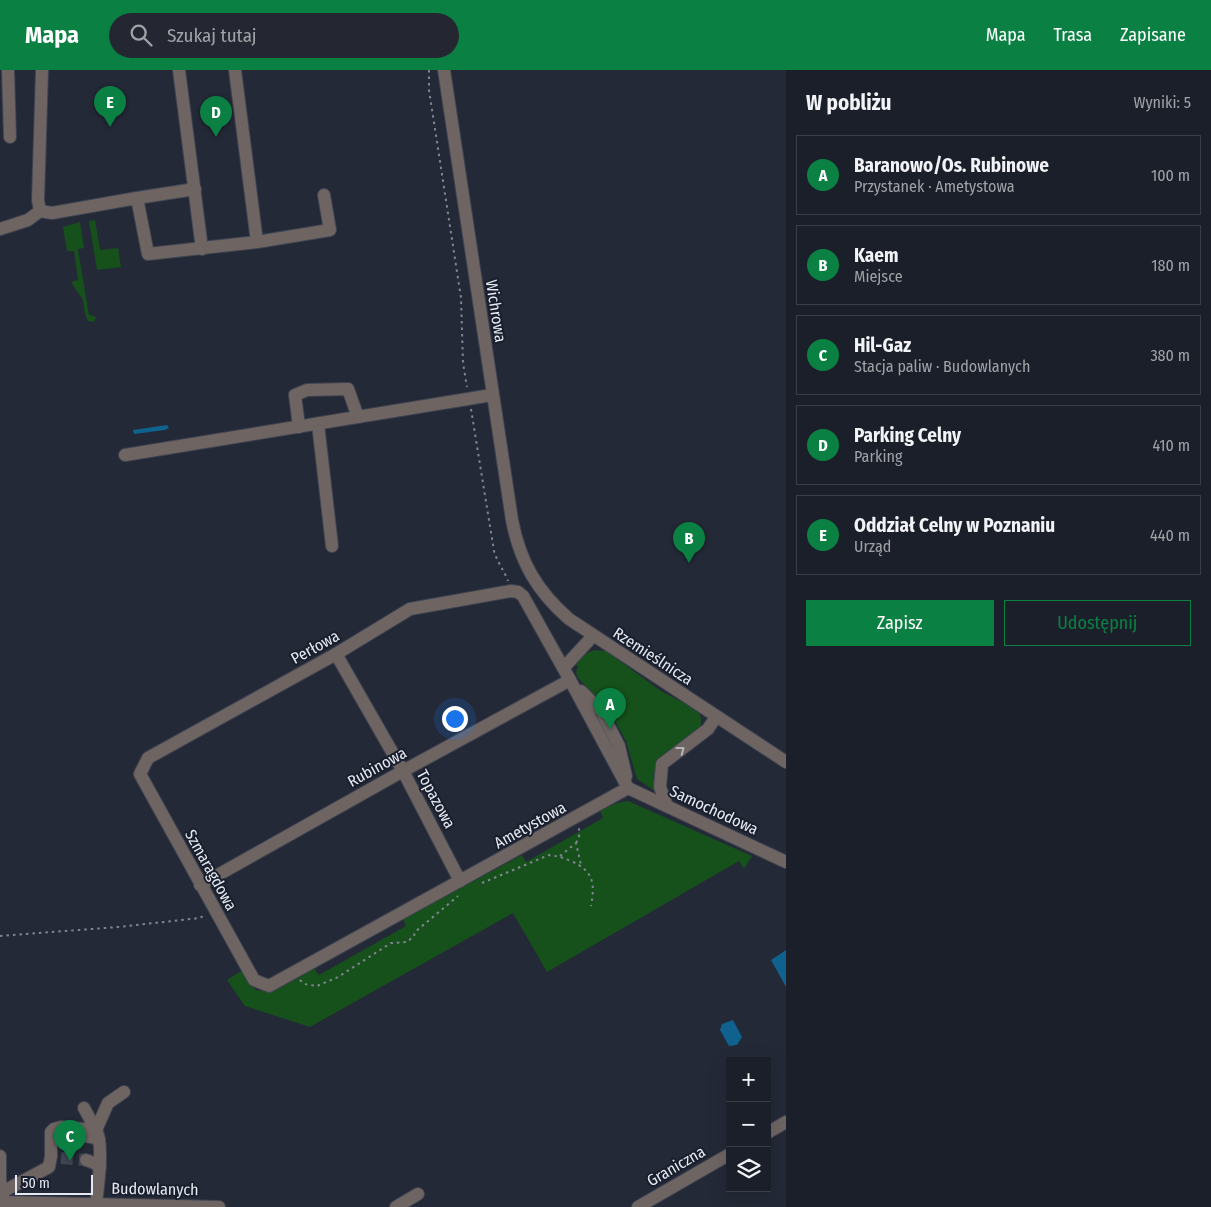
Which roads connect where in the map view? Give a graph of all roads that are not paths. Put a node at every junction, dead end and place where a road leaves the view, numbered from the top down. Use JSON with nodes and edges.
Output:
{"nodes":[{"id":1,"x":8,"y":70,"type":"edge"},
{"id":2,"x":42,"y":70,"type":"edge"},
{"id":3,"x":179,"y":70,"type":"edge"},
{"id":4,"x":235,"y":70,"type":"edge"},
{"id":5,"x":444,"y":70,"type":"edge"},
{"id":6,"x":5,"y":110,"type":"edge"},
{"id":7,"x":10,"y":137,"type":"dead end"},
{"id":8,"x":195,"y":189,"type":"junction"},
{"id":9,"x":324,"y":195,"type":"dead end"},
{"id":10,"x":137,"y":198,"type":"junction"},
{"id":11,"x":46,"y":212,"type":"junction"},
{"id":12,"x":0,"y":229,"type":"edge"},
{"id":13,"x":257,"y":242,"type":"junction"},
{"id":14,"x":202,"y":249,"type":"junction"},
{"id":15,"x":492,"y":395,"type":"junction"},
{"id":16,"x":358,"y":418,"type":"junction"},
{"id":17,"x":318,"y":424,"type":"junction"},
{"id":18,"x":299,"y":426,"type":"junction"},
{"id":19,"x":125,"y":455,"type":"dead end"},
{"id":20,"x":332,"y":546,"type":"dead end"},
{"id":21,"x":522,"y":556,"type":"joint"},
{"id":22,"x":593,"y":636,"type":"junction"},
{"id":23,"x":336,"y":654,"type":"junction"},
{"id":24,"x":562,"y":666,"type":"junction"},
{"id":25,"x":570,"y":680,"type":"junction"},
{"id":26,"x":716,"y":717,"type":"junction"},
{"id":27,"x":786,"y":762,"type":"edge"},
{"id":28,"x":403,"y":771,"type":"junction"},
{"id":29,"x":140,"y":774,"type":"joint"},
{"id":30,"x":628,"y":788,"type":"junction"},
{"id":31,"x":667,"y":806,"type":"junction"},
{"id":32,"x":786,"y":862,"type":"edge"},
{"id":33,"x":200,"y":885,"type":"junction"},
{"id":34,"x":462,"y":886,"type":"junction"},
{"id":35,"x":254,"y":980,"type":"joint"},
{"id":36,"x":124,"y":1092,"type":"dead end"},
{"id":37,"x":84,"y":1108,"type":"dead end"},
{"id":38,"x":786,"y":1122,"type":"edge"},
{"id":39,"x":771,"y":1131,"type":"edge"},
{"id":40,"x":98,"y":1135,"type":"junction"},
{"id":41,"x":0,"y":1156,"type":"edge"},
{"id":42,"x":726,"y":1156,"type":"edge"},
{"id":43,"x":86,"y":1160,"type":"tunnel mouth"},
{"id":44,"x":100,"y":1167,"type":"junction"},
{"id":45,"x":418,"y":1194,"type":"dead end"},
{"id":46,"x":2,"y":1199,"type":"edge"},
{"id":47,"x":96,"y":1204,"type":"junction"},
{"id":48,"x":219,"y":1207,"type":"edge"},
{"id":49,"x":396,"y":1207,"type":"edge"},
{"id":50,"x":638,"y":1207,"type":"edge"}],
"edges":[{"from":1,"to":6,"type":"street"},
{"from":2,"to":11,"type":"street"},
{"from":3,"to":8,"type":"street"},
{"from":4,"to":13,"type":"street"},
{"from":5,"to":15,"type":"street","name":"Wichrowa"},
{"from":6,"to":7,"type":"street"},
{"from":8,"to":10,"type":"street"},
{"from":8,"to":14,"type":"street"},
{"from":9,"to":13,"type":"street"},
{"from":10,"to":11,"type":"street"},
{"from":10,"to":14,"type":"street"},
{"from":11,"to":12,"type":"street"},
{"from":13,"to":14,"type":"street"},
{"from":15,"to":16,"type":"street"},
{"from":15,"to":21,"type":"street","name":"Wichrowa"},
{"from":16,"to":17,"type":"street"},
{"from":16,"to":18,"type":"street"},
{"from":17,"to":18,"type":"street"},
{"from":17,"to":20,"type":"street"},
{"from":18,"to":19,"type":"street"},
{"from":21,"to":22,"type":"street","name":"Rzemieślnicza"},
{"from":22,"to":24,"type":"street"},
{"from":22,"to":26,"type":"street","name":"Rzemieślnicza"},
{"from":23,"to":24,"type":"street","name":"Perłowa"},
{"from":23,"to":28,"type":"street","name":"Topazowa"},
{"from":23,"to":29,"type":"street","name":"Perłowa"},
{"from":24,"to":25,"type":"street"},
{"from":25,"to":28,"type":"street","name":"Rubinowa"},
{"from":25,"to":30,"type":"street"},
{"from":26,"to":27,"type":"street","name":"Rzemieślnicza"},
{"from":31,"to":26,"type":"street","one_way":true},
{"from":28,"to":33,"type":"street","name":"Rubinowa"},
{"from":28,"to":34,"type":"street","name":"Topazowa"},
{"from":29,"to":33,"type":"street","name":"Szmaragdowa"},
{"from":30,"to":31,"type":"street","name":"Samochodowa"},
{"from":30,"to":34,"type":"street","name":"Ametystowa"},
{"from":31,"to":32,"type":"street","name":"Samochodowa"},
{"from":33,"to":35,"type":"street","name":"Szmaragdowa"},
{"from":34,"to":35,"type":"street","name":"Ametystowa"},
{"from":36,"to":40,"type":"street"},
{"from":37,"to":40,"type":"street"},
{"from":38,"to":39,"type":"street"},
{"from":40,"to":44,"type":"street"},
{"from":40,"to":46,"type":"street"},
{"from":41,"to":46,"type":"street"},
{"from":42,"to":50,"type":"street","name":"Graniczna"},
{"from":43,"to":44,"type":"street"},
{"from":44,"to":47,"type":"street"},
{"from":45,"to":49,"type":"street"},
{"from":46,"to":47,"type":"street","name":"Budowlanych"},
{"from":47,"to":48,"type":"street","name":"Budowlanych"}]}
